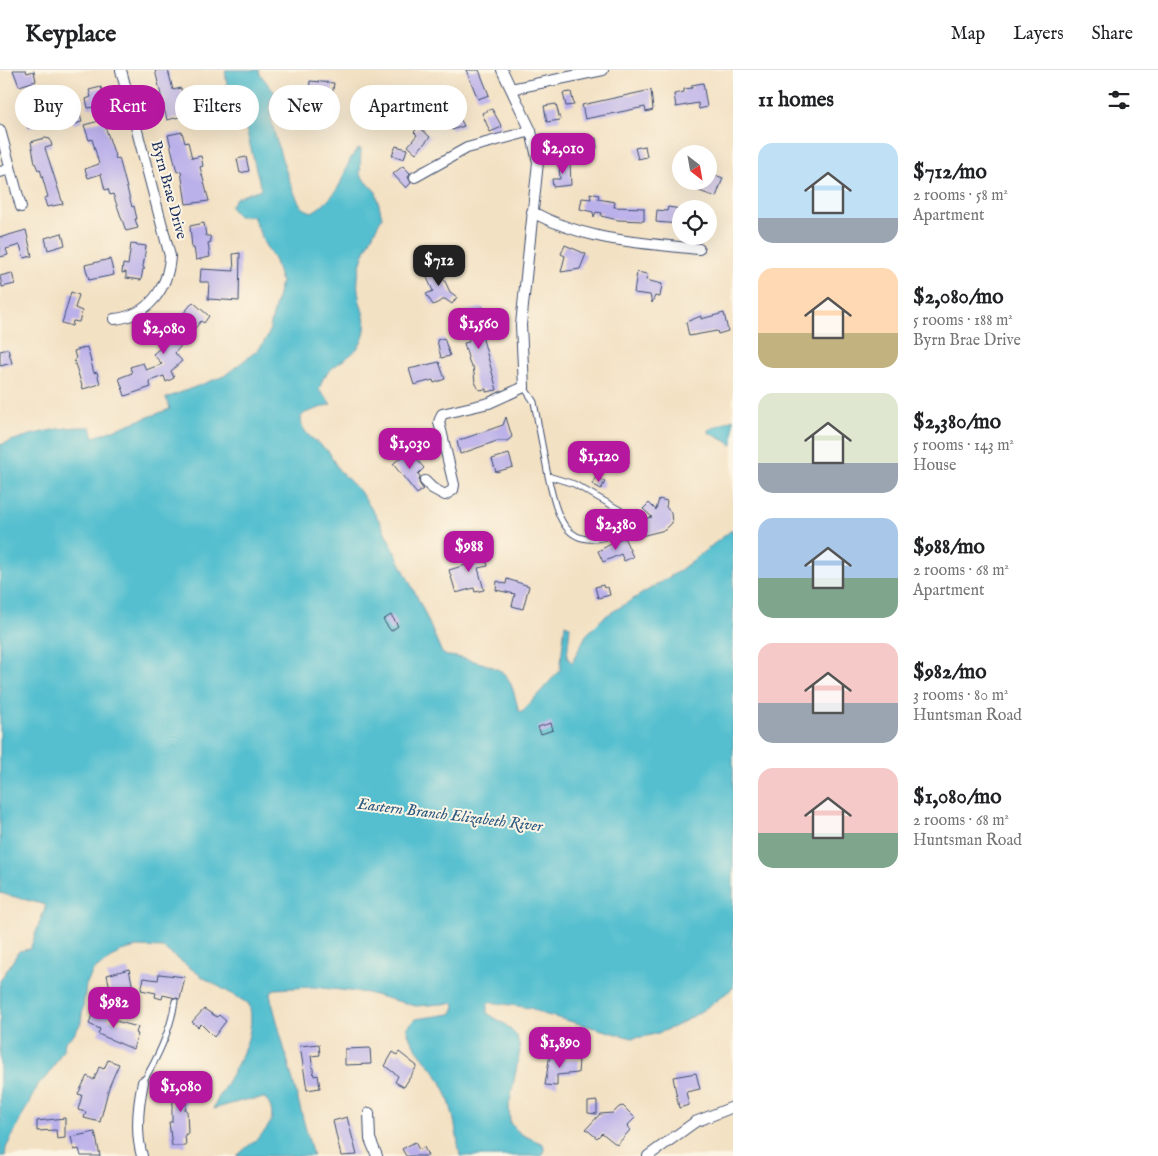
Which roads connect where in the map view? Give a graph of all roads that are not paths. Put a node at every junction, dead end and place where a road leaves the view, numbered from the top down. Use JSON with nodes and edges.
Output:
{"nodes":[{"id":1,"x":121,"y":70,"type":"edge"},
{"id":2,"x":502,"y":70,"type":"edge"},
{"id":3,"x":603,"y":70,"type":"edge"},
{"id":4,"x":511,"y":89,"type":"junction"},
{"id":5,"x":0,"y":130,"type":"edge"},
{"id":6,"x":531,"y":131,"type":"junction"},
{"id":7,"x":5,"y":171,"type":"edge"},
{"id":8,"x":415,"y":177,"type":"dead end"},
{"id":9,"x":21,"y":207,"type":"dead end"},
{"id":10,"x":532,"y":212,"type":"junction"},
{"id":11,"x":700,"y":248,"type":"dead end"},
{"id":12,"x":114,"y":319,"type":"dead end"},
{"id":13,"x":524,"y":387,"type":"junction"},
{"id":14,"x":548,"y":476,"type":"junction"},
{"id":15,"x":425,"y":481,"type":"dead end"},
{"id":16,"x":614,"y":533,"type":"dead end"},
{"id":17,"x":609,"y":536,"type":"dead end"},
{"id":18,"x":176,"y":1001,"type":"dead end"},
{"id":19,"x":143,"y":1082,"type":"joint"},
{"id":20,"x":733,"y":1107,"type":"edge"},
{"id":21,"x":369,"y":1113,"type":"dead end"},
{"id":22,"x":142,"y":1156,"type":"edge"},
{"id":23,"x":377,"y":1156,"type":"edge"},
{"id":24,"x":648,"y":1156,"type":"edge"}],
"edges":[{"from":1,"to":12,"type":"street","name":"Byrn Brae Drive"},
{"from":2,"to":4,"type":"street"},
{"from":3,"to":4,"type":"street"},
{"from":4,"to":6,"type":"street"},
{"from":5,"to":7,"type":"street"},
{"from":6,"to":8,"type":"street"},
{"from":6,"to":10,"type":"street"},
{"from":7,"to":9,"type":"street"},
{"from":10,"to":11,"type":"street"},
{"from":10,"to":13,"type":"street"},
{"from":13,"to":14,"type":"lane"},
{"from":13,"to":15,"type":"street"},
{"from":14,"to":16,"type":"lane"},
{"from":14,"to":17,"type":"lane"},
{"from":18,"to":19,"type":"lane"},
{"from":19,"to":22,"type":"street"},
{"from":20,"to":24,"type":"street"},
{"from":21,"to":23,"type":"street"}]}
